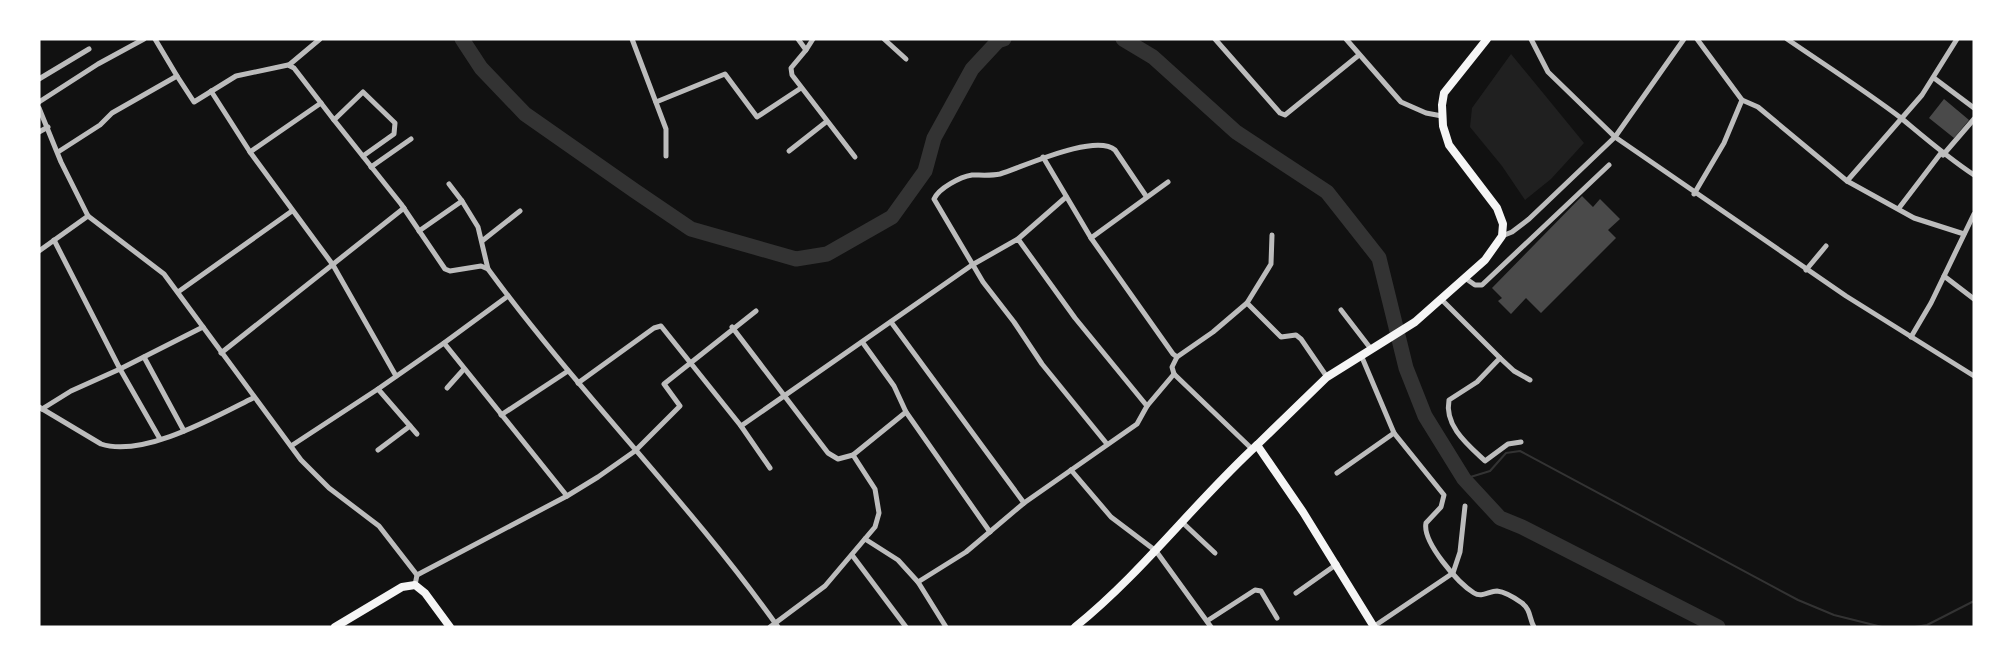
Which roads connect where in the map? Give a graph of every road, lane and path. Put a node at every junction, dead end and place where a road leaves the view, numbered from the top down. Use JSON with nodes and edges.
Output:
{"nodes":[{"id":1,"x":144,"y":39,"type":"edge"},
{"id":2,"x":155,"y":39,"type":"edge"},
{"id":3,"x":320,"y":39,"type":"edge"},
{"id":4,"x":632,"y":39,"type":"edge"},
{"id":5,"x":798,"y":39,"type":"edge"},
{"id":6,"x":813,"y":39,"type":"edge"},
{"id":7,"x":884,"y":39,"type":"edge"},
{"id":8,"x":1215,"y":39,"type":"edge"},
{"id":9,"x":1346,"y":39,"type":"edge"},
{"id":10,"x":1487,"y":39,"type":"edge"},
{"id":11,"x":1531,"y":39,"type":"edge"},
{"id":12,"x":1684,"y":39,"type":"edge"},
{"id":13,"x":1697,"y":39,"type":"edge"},
{"id":14,"x":1787,"y":39,"type":"edge"},
{"id":15,"x":1957,"y":39,"type":"edge"},
{"id":16,"x":89,"y":49,"type":"dead end"},
{"id":17,"x":806,"y":50,"type":"junction"},
{"id":18,"x":1359,"y":55,"type":"junction"},
{"id":19,"x":906,"y":59,"type":"dead end"},
{"id":20,"x":290,"y":65,"type":"junction"},
{"id":21,"x":177,"y":76,"type":"junction"},
{"id":22,"x":1934,"y":78,"type":"junction"},
{"id":23,"x":39,"y":79,"type":"edge"},
{"id":24,"x":801,"y":88,"type":"junction"},
{"id":25,"x":211,"y":91,"type":"junction"},
{"id":26,"x":1742,"y":100,"type":"junction"},
{"id":27,"x":39,"y":102,"type":"edge"},
{"id":28,"x":656,"y":102,"type":"junction"},
{"id":29,"x":321,"y":103,"type":"junction"},
{"id":30,"x":39,"y":108,"type":"edge"},
{"id":31,"x":1974,"y":108,"type":"edge"},
{"id":32,"x":1442,"y":116,"type":"junction"},
{"id":33,"x":1901,"y":118,"type":"junction"},
{"id":34,"x":1974,"y":119,"type":"edge"},
{"id":35,"x":334,"y":120,"type":"junction"},
{"id":36,"x":826,"y":122,"type":"junction"},
{"id":37,"x":48,"y":127,"type":"junction"},
{"id":38,"x":39,"y":132,"type":"edge"},
{"id":39,"x":1614,"y":137,"type":"junction"},
{"id":40,"x":411,"y":138,"type":"dead end"},
{"id":41,"x":789,"y":151,"type":"dead end"},
{"id":42,"x":58,"y":152,"type":"junction"},
{"id":43,"x":250,"y":152,"type":"junction"},
{"id":44,"x":1942,"y":154,"type":"junction"},
{"id":45,"x":363,"y":156,"type":"junction"},
{"id":46,"x":666,"y":156,"type":"dead end"},
{"id":47,"x":1043,"y":157,"type":"junction"},
{"id":48,"x":855,"y":158,"type":"dead end"},
{"id":49,"x":1587,"y":164,"type":"junction"},
{"id":50,"x":1609,"y":165,"type":"dead end"},
{"id":51,"x":371,"y":167,"type":"junction"},
{"id":52,"x":1598,"y":175,"type":"junction"},
{"id":53,"x":1974,"y":175,"type":"edge"},
{"id":54,"x":1847,"y":181,"type":"junction"},
{"id":55,"x":1168,"y":182,"type":"dead end"},
{"id":56,"x":449,"y":184,"type":"dead end"},
{"id":57,"x":1694,"y":194,"type":"junction"},
{"id":58,"x":1146,"y":196,"type":"junction"},
{"id":59,"x":1066,"y":197,"type":"junction"},
{"id":60,"x":462,"y":201,"type":"junction"},
{"id":61,"x":404,"y":208,"type":"junction"},
{"id":62,"x":1899,"y":208,"type":"junction"},
{"id":63,"x":292,"y":211,"type":"junction"},
{"id":64,"x":520,"y":211,"type":"dead end"},
{"id":65,"x":1974,"y":214,"type":"edge"},
{"id":66,"x":88,"y":216,"type":"junction"},
{"id":67,"x":420,"y":231,"type":"junction"},
{"id":68,"x":1964,"y":234,"type":"junction"},
{"id":69,"x":1272,"y":236,"type":"dead end"},
{"id":70,"x":1502,"y":236,"type":"junction"},
{"id":71,"x":1091,"y":238,"type":"junction"},
{"id":72,"x":1018,"y":239,"type":"junction"},
{"id":73,"x":54,"y":240,"type":"junction"},
{"id":74,"x":482,"y":240,"type":"junction"},
{"id":75,"x":1826,"y":246,"type":"dead end"},
{"id":76,"x":39,"y":251,"type":"edge"},
{"id":77,"x":972,"y":265,"type":"junction"},
{"id":78,"x":333,"y":266,"type":"junction"},
{"id":79,"x":488,"y":269,"type":"junction"},
{"id":80,"x":1806,"y":270,"type":"junction"},
{"id":81,"x":1944,"y":276,"type":"junction"},
{"id":82,"x":1465,"y":278,"type":"junction"},
{"id":83,"x":178,"y":292,"type":"junction"},
{"id":84,"x":508,"y":296,"type":"junction"},
{"id":85,"x":1441,"y":299,"type":"junction"},
{"id":86,"x":1974,"y":299,"type":"edge"},
{"id":87,"x":1246,"y":303,"type":"junction"},
{"id":88,"x":1341,"y":310,"type":"dead end"},
{"id":89,"x":756,"y":311,"type":"dead end"},
{"id":90,"x":891,"y":322,"type":"junction"},
{"id":91,"x":203,"y":327,"type":"junction"},
{"id":92,"x":732,"y":327,"type":"junction"},
{"id":93,"x":1911,"y":337,"type":"junction"},
{"id":94,"x":863,"y":342,"type":"junction"},
{"id":95,"x":444,"y":343,"type":"junction"},
{"id":96,"x":1373,"y":347,"type":"junction"},
{"id":97,"x":221,"y":353,"type":"junction"},
{"id":98,"x":1361,"y":355,"type":"junction"},
{"id":99,"x":144,"y":357,"type":"junction"},
{"id":100,"x":1177,"y":357,"type":"junction"},
{"id":101,"x":1500,"y":358,"type":"junction"},
{"id":102,"x":690,"y":362,"type":"junction"},
{"id":103,"x":120,"y":369,"type":"junction"},
{"id":104,"x":464,"y":369,"type":"junction"},
{"id":105,"x":568,"y":371,"type":"junction"},
{"id":106,"x":1174,"y":374,"type":"junction"},
{"id":107,"x":396,"y":376,"type":"junction"},
{"id":108,"x":1974,"y":376,"type":"edge"},
{"id":109,"x":1327,"y":377,"type":"junction"},
{"id":110,"x":1530,"y":380,"type":"dead end"},
{"id":111,"x":578,"y":383,"type":"junction"},
{"id":112,"x":378,"y":388,"type":"junction"},
{"id":113,"x":447,"y":388,"type":"dead end"},
{"id":114,"x":785,"y":394,"type":"junction"},
{"id":115,"x":253,"y":398,"type":"junction"},
{"id":116,"x":1147,"y":406,"type":"junction"},
{"id":117,"x":41,"y":408,"type":"edge"},
{"id":118,"x":906,"y":412,"type":"junction"},
{"id":119,"x":501,"y":414,"type":"junction"},
{"id":120,"x":410,"y":426,"type":"junction"},
{"id":121,"x":741,"y":426,"type":"junction"},
{"id":122,"x":184,"y":431,"type":"junction"},
{"id":123,"x":1394,"y":433,"type":"junction"},
{"id":124,"x":417,"y":434,"type":"dead end"},
{"id":125,"x":160,"y":439,"type":"junction"},
{"id":126,"x":1521,"y":442,"type":"dead end"},
{"id":127,"x":1107,"y":444,"type":"junction"},
{"id":128,"x":291,"y":446,"type":"junction"},
{"id":129,"x":1255,"y":447,"type":"junction"},
{"id":130,"x":378,"y":450,"type":"dead end"},
{"id":131,"x":635,"y":451,"type":"junction"},
{"id":132,"x":853,"y":455,"type":"junction"},
{"id":133,"x":770,"y":468,"type":"dead end"},
{"id":134,"x":1071,"y":470,"type":"junction"},
{"id":135,"x":1337,"y":473,"type":"dead end"},
{"id":136,"x":567,"y":496,"type":"junction"},
{"id":137,"x":1024,"y":503,"type":"junction"},
{"id":138,"x":1465,"y":506,"type":"dead end"},
{"id":139,"x":1183,"y":523,"type":"junction"},
{"id":140,"x":990,"y":532,"type":"junction"},
{"id":141,"x":865,"y":539,"type":"junction"},
{"id":142,"x":1156,"y":551,"type":"junction"},
{"id":143,"x":1215,"y":553,"type":"dead end"},
{"id":144,"x":852,"y":555,"type":"junction"},
{"id":145,"x":1337,"y":564,"type":"junction"},
{"id":146,"x":1453,"y":573,"type":"junction"},
{"id":147,"x":417,"y":575,"type":"junction"},
{"id":148,"x":918,"y":582,"type":"junction"},
{"id":149,"x":415,"y":585,"type":"junction"},
{"id":150,"x":1296,"y":593,"type":"dead end"},
{"id":151,"x":1277,"y":618,"type":"dead end"},
{"id":152,"x":1207,"y":621,"type":"junction"},
{"id":153,"x":774,"y":625,"type":"edge"},
{"id":154,"x":335,"y":627,"type":"edge"},
{"id":155,"x":450,"y":627,"type":"edge"},
{"id":156,"x":906,"y":627,"type":"edge"},
{"id":157,"x":946,"y":627,"type":"edge"},
{"id":158,"x":1075,"y":627,"type":"edge"},
{"id":159,"x":1211,"y":627,"type":"edge"},
{"id":160,"x":1373,"y":627,"type":"edge"},
{"id":161,"x":1534,"y":627,"type":"edge"}],
"edges":[{"from":1,"to":27,"type":"street"},
{"from":2,"to":21,"type":"street"},
{"from":3,"to":20,"type":"street"},
{"from":4,"to":28,"type":"street"},
{"from":5,"to":17,"type":"street"},
{"from":6,"to":17,"type":"street"},
{"from":7,"to":19,"type":"street"},
{"from":8,"to":18,"type":"street"},
{"from":9,"to":18,"type":"street"},
{"from":10,"to":32,"type":"main road"},
{"from":11,"to":39,"type":"street"},
{"from":12,"to":39,"type":"street"},
{"from":13,"to":26,"type":"street"},
{"from":14,"to":33,"type":"street"},
{"from":15,"to":22,"type":"street"},
{"from":16,"to":23,"type":"street"},
{"from":17,"to":24,"type":"street"},
{"from":18,"to":32,"type":"street"},
{"from":20,"to":25,"type":"street"},
{"from":20,"to":29,"type":"street"},
{"from":21,"to":25,"type":"street"},
{"from":21,"to":42,"type":"street"},
{"from":22,"to":31,"type":"street"},
{"from":22,"to":33,"type":"street"},
{"from":24,"to":28,"type":"street"},
{"from":24,"to":36,"type":"street"},
{"from":25,"to":43,"type":"street"},
{"from":26,"to":54,"type":"street"},
{"from":26,"to":57,"type":"street"},
{"from":28,"to":46,"type":"street"},
{"from":29,"to":35,"type":"street"},
{"from":29,"to":43,"type":"street"},
{"from":30,"to":37,"type":"street"},
{"from":32,"to":70,"type":"main road"},
{"from":33,"to":44,"type":"street"},
{"from":33,"to":54,"type":"street"},
{"from":34,"to":44,"type":"street"},
{"from":35,"to":45,"type":"street"},
{"from":35,"to":45,"type":"street"},
{"from":36,"to":41,"type":"street"},
{"from":36,"to":48,"type":"street"},
{"from":37,"to":38,"type":"street"},
{"from":37,"to":42,"type":"street"},
{"from":39,"to":49,"type":"street"},
{"from":39,"to":57,"type":"street"},
{"from":40,"to":51,"type":"street"},
{"from":42,"to":66,"type":"street"},
{"from":43,"to":63,"type":"street"},
{"from":44,"to":53,"type":"street"},
{"from":44,"to":62,"type":"street"},
{"from":45,"to":51,"type":"street"},
{"from":47,"to":58,"type":"street"},
{"from":47,"to":59,"type":"street"},
{"from":47,"to":77,"type":"street"},
{"from":49,"to":52,"type":"street"},
{"from":49,"to":70,"type":"street"},
{"from":50,"to":52,"type":"street"},
{"from":51,"to":61,"type":"street"},
{"from":52,"to":82,"type":"street"},
{"from":54,"to":62,"type":"street"},
{"from":55,"to":58,"type":"street"},
{"from":56,"to":60,"type":"street"},
{"from":57,"to":80,"type":"street"},
{"from":58,"to":71,"type":"street"},
{"from":59,"to":71,"type":"street"},
{"from":59,"to":72,"type":"street"},
{"from":60,"to":67,"type":"street"},
{"from":60,"to":74,"type":"street"},
{"from":61,"to":67,"type":"street"},
{"from":61,"to":78,"type":"street"},
{"from":62,"to":68,"type":"street"},
{"from":63,"to":78,"type":"street"},
{"from":63,"to":83,"type":"street"},
{"from":64,"to":74,"type":"street"},
{"from":65,"to":68,"type":"street"},
{"from":66,"to":73,"type":"street"},
{"from":66,"to":83,"type":"street"},
{"from":67,"to":79,"type":"street"},
{"from":68,"to":81,"type":"street"},
{"from":69,"to":87,"type":"street"},
{"from":70,"to":82,"type":"main road"},
{"from":71,"to":100,"type":"street"},
{"from":72,"to":77,"type":"street"},
{"from":72,"to":116,"type":"street"},
{"from":73,"to":76,"type":"street"},
{"from":73,"to":103,"type":"street"},
{"from":74,"to":79,"type":"street"},
{"from":75,"to":80,"type":"street"},
{"from":77,"to":90,"type":"street"},
{"from":77,"to":127,"type":"street"},
{"from":78,"to":97,"type":"street"},
{"from":78,"to":107,"type":"street"},
{"from":79,"to":84,"type":"street"},
{"from":80,"to":93,"type":"street"},
{"from":81,"to":86,"type":"street"},
{"from":81,"to":93,"type":"street"},
{"from":82,"to":85,"type":"main road"},
{"from":83,"to":91,"type":"street"},
{"from":84,"to":95,"type":"street"},
{"from":84,"to":105,"type":"street"},
{"from":85,"to":96,"type":"main road"},
{"from":85,"to":101,"type":"street"},
{"from":87,"to":100,"type":"street"},
{"from":87,"to":109,"type":"street"},
{"from":88,"to":96,"type":"street"},
{"from":89,"to":92,"type":"street"},
{"from":90,"to":94,"type":"street"},
{"from":90,"to":137,"type":"street"},
{"from":91,"to":97,"type":"street"},
{"from":91,"to":99,"type":"street"},
{"from":92,"to":102,"type":"street"},
{"from":92,"to":114,"type":"street"},
{"from":93,"to":108,"type":"street"},
{"from":94,"to":114,"type":"street"},
{"from":94,"to":118,"type":"street"},
{"from":95,"to":104,"type":"street"},
{"from":95,"to":107,"type":"street"},
{"from":96,"to":98,"type":"main road"},
{"from":97,"to":115,"type":"street"},
{"from":98,"to":109,"type":"main road"},
{"from":98,"to":123,"type":"street"},
{"from":99,"to":103,"type":"street"},
{"from":99,"to":122,"type":"street"},
{"from":100,"to":106,"type":"street"},
{"from":101,"to":110,"type":"street"},
{"from":101,"to":126,"type":"street"},
{"from":102,"to":111,"type":"street"},
{"from":102,"to":121,"type":"street"},
{"from":102,"to":131,"type":"street"},
{"from":103,"to":117,"type":"street"},
{"from":103,"to":125,"type":"street"},
{"from":104,"to":113,"type":"street"},
{"from":104,"to":119,"type":"street"},
{"from":105,"to":111,"type":"street"},
{"from":105,"to":119,"type":"street"},
{"from":106,"to":116,"type":"street"},
{"from":106,"to":129,"type":"street"},
{"from":107,"to":112,"type":"street"},
{"from":109,"to":129,"type":"main road"},
{"from":111,"to":131,"type":"street"},
{"from":112,"to":120,"type":"street"},
{"from":112,"to":128,"type":"street"},
{"from":114,"to":121,"type":"street"},
{"from":114,"to":132,"type":"street"},
{"from":115,"to":122,"type":"street"},
{"from":115,"to":128,"type":"street"},
{"from":116,"to":127,"type":"street"},
{"from":117,"to":125,"type":"street"},
{"from":118,"to":132,"type":"street"},
{"from":118,"to":140,"type":"street"},
{"from":119,"to":136,"type":"street"},
{"from":120,"to":124,"type":"street"},
{"from":120,"to":130,"type":"street"},
{"from":121,"to":133,"type":"street"},
{"from":122,"to":125,"type":"street"},
{"from":123,"to":135,"type":"street"},
{"from":123,"to":146,"type":"street"},
{"from":127,"to":134,"type":"street"},
{"from":128,"to":147,"type":"street"},
{"from":129,"to":139,"type":"main road"},
{"from":129,"to":145,"type":"main road"},
{"from":131,"to":136,"type":"street"},
{"from":131,"to":153,"type":"street"},
{"from":132,"to":141,"type":"street"},
{"from":134,"to":137,"type":"street"},
{"from":134,"to":142,"type":"street"},
{"from":136,"to":147,"type":"street"},
{"from":137,"to":140,"type":"street"},
{"from":138,"to":146,"type":"street"},
{"from":139,"to":142,"type":"main road"},
{"from":139,"to":143,"type":"street"},
{"from":140,"to":148,"type":"street"},
{"from":141,"to":144,"type":"street"},
{"from":141,"to":148,"type":"street"},
{"from":142,"to":152,"type":"street"},
{"from":142,"to":158,"type":"main road"},
{"from":144,"to":153,"type":"street"},
{"from":144,"to":156,"type":"street"},
{"from":145,"to":150,"type":"street"},
{"from":145,"to":160,"type":"main road"},
{"from":146,"to":160,"type":"street"},
{"from":146,"to":161,"type":"street"},
{"from":147,"to":149,"type":"street"},
{"from":148,"to":157,"type":"street"},
{"from":149,"to":154,"type":"main road"},
{"from":149,"to":155,"type":"main road"},
{"from":151,"to":152,"type":"street"},
{"from":152,"to":159,"type":"street"}]}
